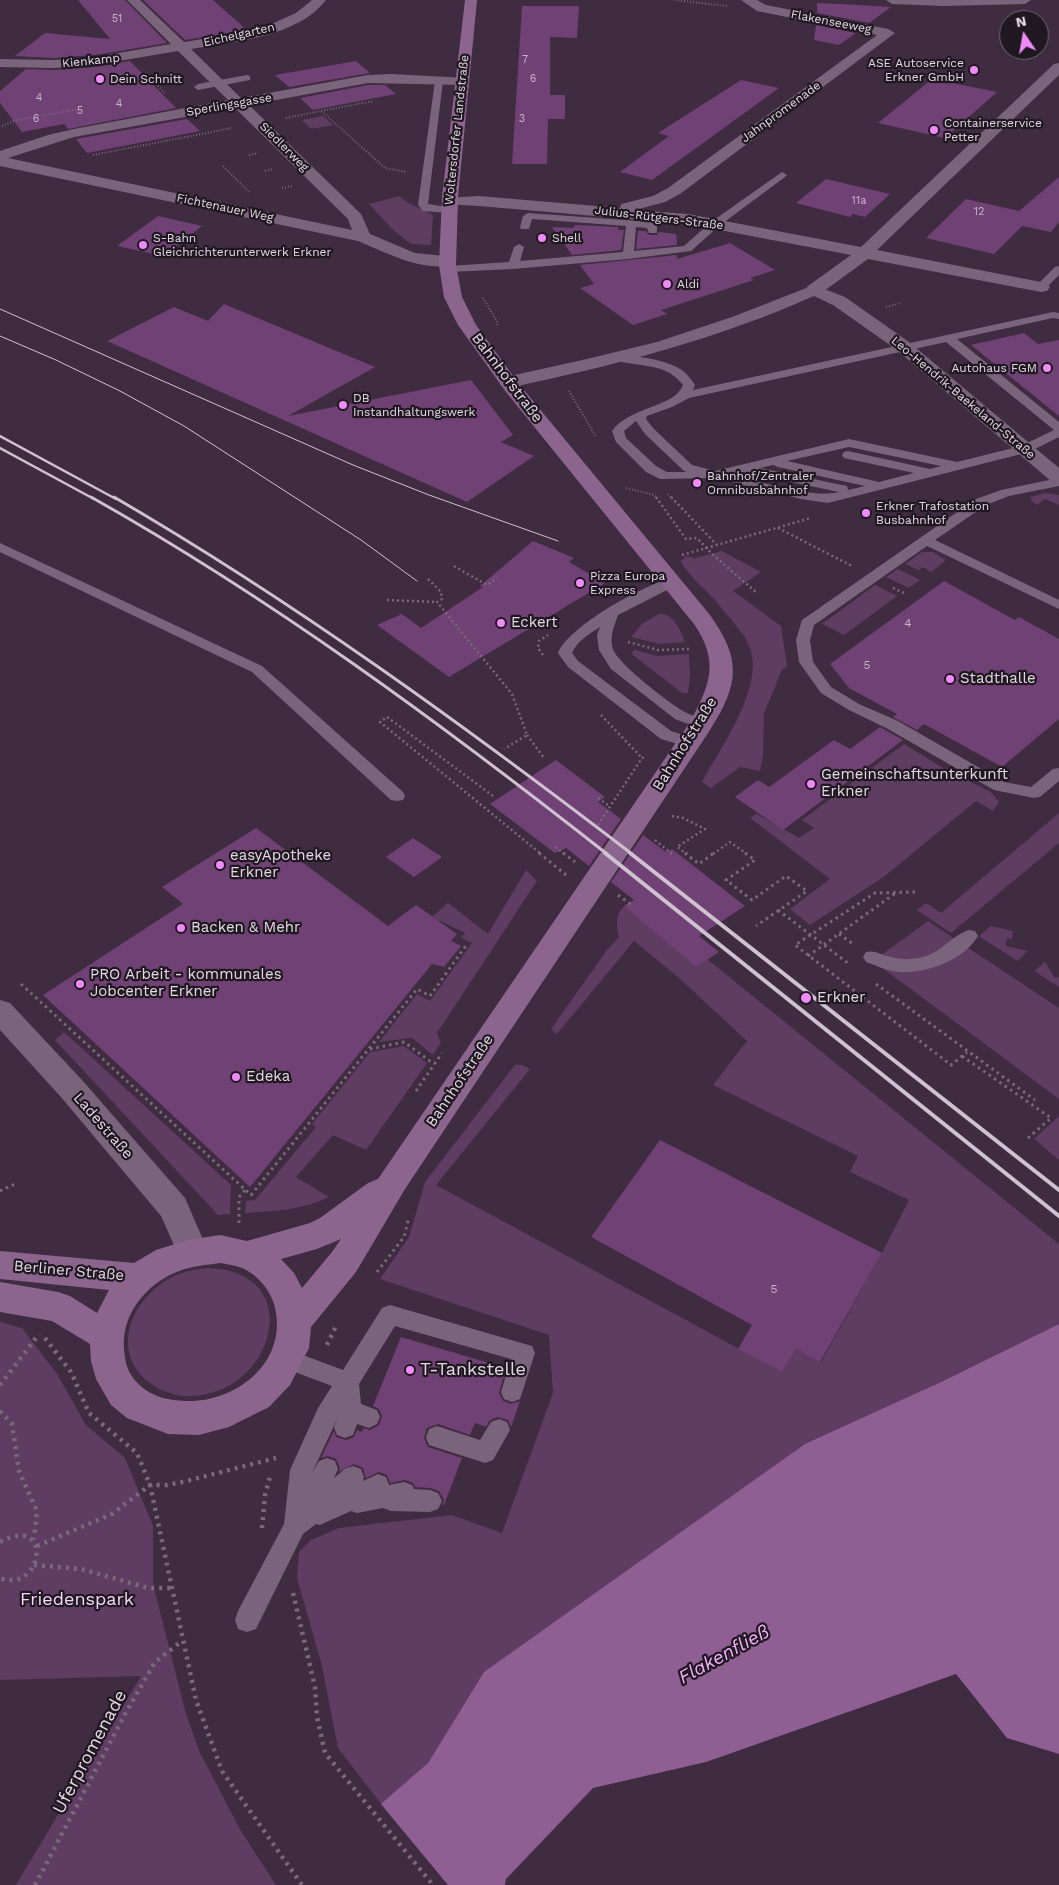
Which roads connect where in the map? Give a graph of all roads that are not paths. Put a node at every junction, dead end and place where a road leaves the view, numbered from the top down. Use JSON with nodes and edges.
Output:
{"nodes":[{"id":1,"x":133,"y":0,"type":"edge"},
{"id":2,"x":320,"y":0,"type":"edge"},
{"id":3,"x":470,"y":0,"type":"edge"},
{"id":4,"x":747,"y":0,"type":"edge"},
{"id":5,"x":892,"y":0,"type":"edge"},
{"id":6,"x":1025,"y":0,"type":"edge"},
{"id":7,"x":888,"y":33,"type":"joint"},
{"id":8,"x":181,"y":48,"type":"junction"},
{"id":9,"x":0,"y":63,"type":"edge"},
{"id":10,"x":1059,"y":67,"type":"edge"},
{"id":11,"x":247,"y":78,"type":"dead end"},
{"id":12,"x":439,"y":81,"type":"junction"},
{"id":13,"x":462,"y":81,"type":"junction"},
{"id":14,"x":218,"y":83,"type":"junction"},
{"id":15,"x":198,"y":87,"type":"dead end"},
{"id":16,"x":239,"y":103,"type":"junction"},
{"id":17,"x":0,"y":156,"type":"edge"},
{"id":18,"x":0,"y":161,"type":"edge"},
{"id":19,"x":782,"y":174,"type":"dead end"},
{"id":20,"x":674,"y":191,"type":"junction"},
{"id":21,"x":450,"y":205,"type":"junction"},
{"id":22,"x":601,"y":210,"type":"junction"},
{"id":23,"x":538,"y":216,"type":"junction"},
{"id":24,"x":688,"y":218,"type":"junction"},
{"id":25,"x":631,"y":223,"type":"junction"},
{"id":26,"x":715,"y":224,"type":"junction"},
{"id":27,"x":525,"y":227,"type":"dead end"},
{"id":28,"x":653,"y":231,"type":"dead end"},
{"id":29,"x":363,"y":237,"type":"junction"},
{"id":30,"x":519,"y":247,"type":"dead end"},
{"id":31,"x":547,"y":248,"type":"dead end"},
{"id":32,"x":559,"y":248,"type":"dead end"},
{"id":33,"x":866,"y":252,"type":"junction"},
{"id":34,"x":628,"y":256,"type":"junction"},
{"id":35,"x":557,"y":262,"type":"junction"},
{"id":36,"x":543,"y":263,"type":"junction"},
{"id":37,"x":448,"y":265,"type":"junction"},
{"id":38,"x":513,"y":266,"type":"junction"},
{"id":39,"x":1059,"y":268,"type":"edge"},
{"id":40,"x":1041,"y":286,"type":"joint"},
{"id":41,"x":814,"y":290,"type":"junction"},
{"id":42,"x":1059,"y":316,"type":"edge"},
{"id":43,"x":948,"y":338,"type":"junction"},
{"id":44,"x":903,"y":346,"type":"junction"},
{"id":45,"x":621,"y":359,"type":"junction"},
{"id":46,"x":508,"y":382,"type":"junction"},
{"id":47,"x":685,"y":395,"type":"junction"},
{"id":48,"x":641,"y":415,"type":"junction"},
{"id":49,"x":1059,"y":428,"type":"edge"},
{"id":50,"x":1059,"y":432,"type":"edge"},
{"id":51,"x":823,"y":449,"type":"junction"},
{"id":52,"x":1025,"y":449,"type":"junction"},
{"id":53,"x":796,"y":455,"type":"junction"},
{"id":54,"x":770,"y":461,"type":"junction"},
{"id":55,"x":957,"y":466,"type":"junction"},
{"id":56,"x":742,"y":468,"type":"junction"},
{"id":57,"x":928,"y":473,"type":"junction"},
{"id":58,"x":713,"y":475,"type":"junction"},
{"id":59,"x":1059,"y":478,"type":"edge"},
{"id":60,"x":905,"y":479,"type":"junction"},
{"id":61,"x":1059,"y":482,"type":"edge"},
{"id":62,"x":880,"y":485,"type":"junction"},
{"id":63,"x":855,"y":491,"type":"junction"},
{"id":64,"x":927,"y":541,"type":"junction"},
{"id":65,"x":0,"y":547,"type":"edge"},
{"id":66,"x":672,"y":582,"type":"junction"},
{"id":67,"x":1059,"y":605,"type":"edge"},
{"id":68,"x":611,"y":614,"type":"junction"},
{"id":69,"x":695,"y":733,"type":"junction"},
{"id":70,"x":1059,"y":773,"type":"edge"},
{"id":71,"x":397,"y":796,"type":"dead end"},
{"id":72,"x":969,"y":936,"type":"dead end"},
{"id":73,"x":872,"y":957,"type":"dead end"},
{"id":74,"x":0,"y":1011,"type":"edge"},
{"id":75,"x":394,"y":1180,"type":"junction"},
{"id":76,"x":192,"y":1252,"type":"junction"},
{"id":77,"x":247,"y":1255,"type":"junction"},
{"id":78,"x":0,"y":1265,"type":"edge"},
{"id":79,"x":139,"y":1278,"type":"junction"},
{"id":80,"x":0,"y":1297,"type":"edge"},
{"id":81,"x":295,"y":1321,"type":"junction"},
{"id":82,"x":106,"y":1336,"type":"junction"},
{"id":83,"x":287,"y":1359,"type":"junction"},
{"id":84,"x":348,"y":1382,"type":"junction"},
{"id":85,"x":512,"y":1392,"type":"dead end"},
{"id":86,"x":355,"y":1418,"type":"dead end"},
{"id":87,"x":499,"y":1430,"type":"dead end"},
{"id":88,"x":445,"y":1446,"type":"dead end"},
{"id":89,"x":327,"y":1469,"type":"dead end"},
{"id":90,"x":353,"y":1477,"type":"dead end"},
{"id":91,"x":376,"y":1492,"type":"junction"},
{"id":92,"x":404,"y":1493,"type":"dead end"},
{"id":93,"x":430,"y":1501,"type":"dead end"},
{"id":94,"x":295,"y":1526,"type":"junction"},
{"id":95,"x":247,"y":1620,"type":"dead end"}],
"edges":[{"from":1,"to":8,"type":"street","name":"Siedlerweg"},
{"from":2,"to":8,"type":"street","name":"Eichelgarten"},
{"from":3,"to":13,"type":"main road","name":"Woltersdorfer Landstraße"},
{"from":4,"to":7,"type":"street","name":"Flakenseeweg"},
{"from":5,"to":6,"type":"street"},
{"from":7,"to":20,"type":"street","name":"Jahnpromenade"},
{"from":8,"to":9,"type":"street","name":"Kienkamp"},
{"from":8,"to":14,"type":"street","name":"Siedlerweg"},
{"from":10,"to":33,"type":"street"},
{"from":11,"to":14,"type":"lane"},
{"from":12,"to":13,"type":"street","name":"Sperlingsgasse"},
{"from":12,"to":16,"type":"street","name":"Sperlingsgasse"},
{"from":12,"to":21,"type":"lane"},
{"from":13,"to":21,"type":"main road","name":"Woltersdorfer Landstraße"},
{"from":14,"to":15,"type":"lane"},
{"from":14,"to":16,"type":"street","name":"Siedlerweg"},
{"from":16,"to":17,"type":"street","name":"Sperlingsgasse"},
{"from":16,"to":29,"type":"street","name":"Siedlerweg"},
{"from":18,"to":29,"type":"street","name":"Fichtenauer Weg"},
{"from":19,"to":26,"type":"lane"},
{"from":20,"to":22,"type":"street","name":"Jahnpromenade"},
{"from":20,"to":24,"type":"street"},
{"from":21,"to":23,"type":"street","name":"Julius-Rütgers-Straße"},
{"from":21,"to":37,"type":"main road","name":"Woltersdorfer Landstraße"},
{"from":22,"to":23,"type":"street","name":"Julius-Rütgers-Straße"},
{"from":22,"to":24,"type":"street","name":"Julius-Rütgers-Straße"},
{"from":23,"to":25,"type":"lane"},
{"from":23,"to":27,"type":"lane"},
{"from":24,"to":26,"type":"street","name":"Julius-Rütgers-Straße"},
{"from":25,"to":28,"type":"lane"},
{"from":25,"to":34,"type":"lane"},
{"from":26,"to":33,"type":"street","name":"Julius-Rütgers-Straße"},
{"from":26,"to":34,"type":"lane"},
{"from":29,"to":37,"type":"street","name":"Fichtenauer Weg"},
{"from":30,"to":38,"type":"lane"},
{"from":31,"to":36,"type":"lane"},
{"from":32,"to":35,"type":"lane"},
{"from":33,"to":40,"type":"street","name":"Julius-Rütgers-Straße"},
{"from":33,"to":41,"type":"street"},
{"from":34,"to":35,"type":"lane"},
{"from":35,"to":36,"type":"lane"},
{"from":36,"to":38,"type":"lane"},
{"from":37,"to":38,"type":"lane"},
{"from":37,"to":46,"type":"main road","name":"Bahnhofstraße"},
{"from":39,"to":40,"type":"lane"},
{"from":41,"to":44,"type":"street","name":"Leo-Hendrik-Baekeland-Straße"},
{"from":41,"to":45,"type":"street"},
{"from":42,"to":43,"type":"lane"},
{"from":43,"to":44,"type":"lane"},
{"from":43,"to":49,"type":"lane"},
{"from":44,"to":47,"type":"lane"},
{"from":44,"to":52,"type":"street","name":"Leo-Hendrik-Baekeland-Straße"},
{"from":45,"to":46,"type":"street"},
{"from":45,"to":47,"type":"lane"},
{"from":46,"to":66,"type":"main road","name":"Bahnhofstraße"},
{"from":47,"to":48,"type":"lane"},
{"from":48,"to":58,"type":"lane"},
{"from":48,"to":58,"type":"lane"},
{"from":50,"to":52,"type":"lane"},
{"from":51,"to":53,"type":"lane"},
{"from":51,"to":55,"type":"lane"},
{"from":51,"to":57,"type":"lane"},
{"from":52,"to":55,"type":"lane"},
{"from":52,"to":59,"type":"street","name":"Leo-Hendrik-Baekeland-Straße"},
{"from":53,"to":54,"type":"lane"},
{"from":53,"to":60,"type":"lane"},
{"from":54,"to":56,"type":"lane"},
{"from":54,"to":62,"type":"lane"},
{"from":55,"to":57,"type":"lane"},
{"from":56,"to":58,"type":"lane"},
{"from":56,"to":63,"type":"lane"},
{"from":57,"to":60,"type":"lane"},
{"from":58,"to":63,"type":"lane"},
{"from":60,"to":62,"type":"lane"},
{"from":61,"to":64,"type":"lane"},
{"from":62,"to":63,"type":"lane"},
{"from":64,"to":67,"type":"lane"},
{"from":64,"to":70,"type":"lane"},
{"from":65,"to":71,"type":"lane"},
{"from":66,"to":68,"type":"lane"},
{"from":66,"to":69,"type":"main road","name":"Bahnhofstraße"},
{"from":68,"to":69,"type":"lane"},
{"from":68,"to":69,"type":"lane"},
{"from":69,"to":75,"type":"main road","name":"Bahnhofstraße"},
{"from":72,"to":73,"type":"lane"},
{"from":74,"to":76,"type":"street","name":"Ladestraße"},
{"from":75,"to":77,"type":"main road","name":"Bahnhofstraße"},
{"from":75,"to":81,"type":"main road","name":"Bahnhofstraße"},
{"from":76,"to":77,"type":"main road"},
{"from":76,"to":79,"type":"main road"},
{"from":77,"to":81,"type":"main road"},
{"from":78,"to":79,"type":"main road","name":"Berliner Straße"},
{"from":79,"to":82,"type":"main road"},
{"from":80,"to":82,"type":"main road"},
{"from":81,"to":83,"type":"main road"},
{"from":82,"to":83,"type":"main road"},
{"from":83,"to":84,"type":"lane"},
{"from":84,"to":85,"type":"lane"},
{"from":84,"to":86,"type":"lane"},
{"from":84,"to":94,"type":"lane"},
{"from":87,"to":88,"type":"lane"},
{"from":89,"to":94,"type":"lane"},
{"from":90,"to":94,"type":"lane"},
{"from":91,"to":92,"type":"lane"},
{"from":91,"to":93,"type":"lane"},
{"from":91,"to":94,"type":"lane"},
{"from":94,"to":95,"type":"lane"}]}
